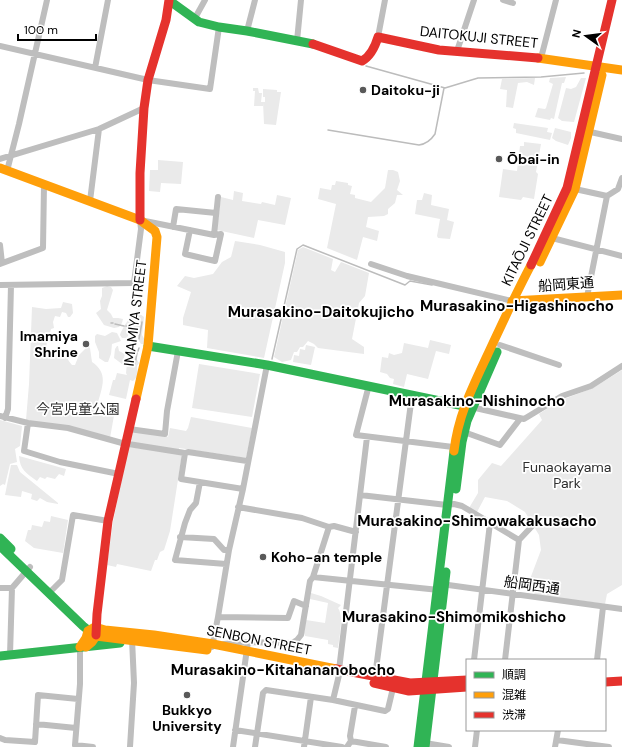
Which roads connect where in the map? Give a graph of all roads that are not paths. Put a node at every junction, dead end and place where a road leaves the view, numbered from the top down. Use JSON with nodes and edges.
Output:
{"nodes":[{"id":1,"x":47,"y":0,"type":"edge"},
{"id":2,"x":108,"y":0,"type":"edge"},
{"id":3,"x":170,"y":0,"type":"edge"},
{"id":4,"x":205,"y":0,"type":"edge"},
{"id":5,"x":255,"y":0,"type":"edge"},
{"id":6,"x":301,"y":0,"type":"edge"},
{"id":7,"x":385,"y":0,"type":"edge"},
{"id":8,"x":474,"y":0,"type":"edge"},
{"id":9,"x":503,"y":0,"type":"edge"},
{"id":10,"x":556,"y":0,"type":"edge"},
{"id":11,"x":612,"y":0,"type":"edge"},
{"id":12,"x":618,"y":0,"type":"edge"},
{"id":13,"x":513,"y":3,"type":"dead end"},
{"id":14,"x":195,"y":18,"type":"junction"},
{"id":15,"x":219,"y":27,"type":"junction"},
{"id":16,"x":247,"y":31,"type":"junction"},
{"id":17,"x":378,"y":37,"type":"junction"},
{"id":18,"x":297,"y":41,"type":"junction"},
{"id":19,"x":0,"y":46,"type":"edge"},
{"id":20,"x":457,"y":51,"type":"junction"},
{"id":21,"x":35,"y":54,"type":"junction"},
{"id":22,"x":541,"y":58,"type":"junction"},
{"id":23,"x":95,"y":68,"type":"junction"},
{"id":24,"x":600,"y":68,"type":"junction"},
{"id":25,"x":622,"y":70,"type":"edge"},
{"id":26,"x":148,"y":80,"type":"junction"},
{"id":27,"x":144,"y":108,"type":"junction"},
{"id":28,"x":99,"y":129,"type":"junction"},
{"id":29,"x":585,"y":131,"type":"junction"},
{"id":30,"x":622,"y":139,"type":"edge"},
{"id":31,"x":11,"y":157,"type":"junction"},
{"id":32,"x":0,"y":159,"type":"edge"},
{"id":33,"x":3,"y":170,"type":"edge"},
{"id":34,"x":622,"y":178,"type":"edge"},
{"id":35,"x":44,"y":185,"type":"junction"},
{"id":36,"x":575,"y":189,"type":"junction"},
{"id":37,"x":607,"y":196,"type":"junction"},
{"id":38,"x":218,"y":197,"type":"dead end"},
{"id":39,"x":90,"y":201,"type":"junction"},
{"id":40,"x":216,"y":213,"type":"junction"},
{"id":41,"x":140,"y":220,"type":"junction"},
{"id":42,"x":173,"y":227,"type":"junction"},
{"id":43,"x":190,"y":230,"type":"junction"},
{"id":44,"x":214,"y":235,"type":"junction"},
{"id":45,"x":552,"y":238,"type":"junction"},
{"id":46,"x":0,"y":245,"type":"edge"},
{"id":47,"x":596,"y":249,"type":"junction"},
{"id":48,"x":622,"y":256,"type":"edge"},
{"id":49,"x":1,"y":264,"type":"edge"},
{"id":50,"x":371,"y":264,"type":"dead end"},
{"id":51,"x":11,"y":284,"type":"junction"},
{"id":52,"x":0,"y":285,"type":"edge"},
{"id":53,"x":622,"y":294,"type":"edge"},
{"id":54,"x":587,"y":297,"type":"junction"},
{"id":55,"x":516,"y":301,"type":"junction"},
{"id":56,"x":500,"y":345,"type":"junction"},
{"id":57,"x":148,"y":346,"type":"junction"},
{"id":58,"x":178,"y":351,"type":"junction"},
{"id":59,"x":267,"y":365,"type":"junction"},
{"id":60,"x":559,"y":365,"type":"dead end"},
{"id":61,"x":622,"y":366,"type":"edge"},
{"id":62,"x":369,"y":385,"type":"junction"},
{"id":63,"x":412,"y":395,"type":"junction"},
{"id":64,"x":468,"y":407,"type":"junction"},
{"id":65,"x":2,"y":417,"type":"edge"},
{"id":66,"x":520,"y":419,"type":"junction"},
{"id":67,"x":28,"y":423,"type":"junction"},
{"id":68,"x":129,"y":429,"type":"junction"},
{"id":69,"x":464,"y":432,"type":"junction"},
{"id":70,"x":367,"y":437,"type":"junction"},
{"id":71,"x":406,"y":441,"type":"junction"},
{"id":72,"x":126,"y":444,"type":"junction"},
{"id":73,"x":453,"y":447,"type":"junction"},
{"id":74,"x":185,"y":453,"type":"junction"},
{"id":75,"x":247,"y":461,"type":"junction"},
{"id":76,"x":118,"y":474,"type":"junction"},
{"id":77,"x":200,"y":482,"type":"junction"},
{"id":78,"x":243,"y":489,"type":"junction"},
{"id":79,"x":360,"y":496,"type":"junction"},
{"id":80,"x":398,"y":500,"type":"junction"},
{"id":81,"x":450,"y":505,"type":"junction"},
{"id":82,"x":238,"y":507,"type":"junction"},
{"id":83,"x":108,"y":521,"type":"junction"},
{"id":84,"x":536,"y":522,"type":"dead end"},
{"id":85,"x":490,"y":523,"type":"junction"},
{"id":86,"x":329,"y":527,"type":"junction"},
{"id":87,"x":356,"y":532,"type":"junction"},
{"id":88,"x":180,"y":537,"type":"junction"},
{"id":89,"x":0,"y":538,"type":"edge"},
{"id":90,"x":519,"y":540,"type":"junction"},
{"id":91,"x":0,"y":546,"type":"edge"},
{"id":92,"x":229,"y":550,"type":"junction"},
{"id":93,"x":226,"y":564,"type":"junction"},
{"id":94,"x":28,"y":570,"type":"junction"},
{"id":95,"x":313,"y":577,"type":"junction"},
{"id":96,"x":350,"y":581,"type":"junction"},
{"id":97,"x":387,"y":585,"type":"junction"},
{"id":98,"x":441,"y":587,"type":"junction"},
{"id":99,"x":0,"y":588,"type":"edge"},
{"id":100,"x":12,"y":588,"type":"junction"},
{"id":101,"x":482,"y":590,"type":"junction"},
{"id":102,"x":51,"y":591,"type":"junction"},
{"id":103,"x":513,"y":594,"type":"junction"},
{"id":104,"x":306,"y":606,"type":"junction"},
{"id":105,"x":603,"y":607,"type":"junction"},
{"id":106,"x":622,"y":609,"type":"edge"},
{"id":107,"x":218,"y":617,"type":"junction"},
{"id":108,"x":93,"y":631,"type":"junction"},
{"id":109,"x":133,"y":636,"type":"junction"},
{"id":110,"x":248,"y":642,"type":"junction"},
{"id":111,"x":83,"y":647,"type":"junction"},
{"id":112,"x":212,"y":648,"type":"junction"},
{"id":113,"x":246,"y":654,"type":"junction"},
{"id":114,"x":10,"y":655,"type":"junction"},
{"id":115,"x":0,"y":656,"type":"edge"},
{"id":116,"x":474,"y":659,"type":"edge"},
{"id":117,"x":505,"y":659,"type":"edge"},
{"id":118,"x":597,"y":659,"type":"edge"},
{"id":119,"x":339,"y":673,"type":"junction"},
{"id":120,"x":622,"y":674,"type":"edge"},
{"id":121,"x":606,"y":675,"type":"edge"},
{"id":122,"x":375,"y":678,"type":"junction"},
{"id":123,"x":466,"y":680,"type":"edge"},
{"id":124,"x":622,"y":681,"type":"edge"},
{"id":125,"x":606,"y":682,"type":"edge"},
{"id":126,"x":428,"y":686,"type":"junction"},
{"id":127,"x":466,"y":687,"type":"edge"},
{"id":128,"x":393,"y":688,"type":"junction"},
{"id":129,"x":311,"y":698,"type":"junction"},
{"id":130,"x":78,"y":699,"type":"junction"},
{"id":131,"x":334,"y":700,"type":"junction"},
{"id":132,"x":355,"y":706,"type":"junction"},
{"id":133,"x":36,"y":724,"type":"junction"},
{"id":134,"x":76,"y":728,"type":"junction"},
{"id":135,"x":235,"y":730,"type":"junction"},
{"id":136,"x":477,"y":731,"type":"edge"},
{"id":137,"x":558,"y":731,"type":"edge"},
{"id":138,"x":257,"y":733,"type":"junction"},
{"id":139,"x":0,"y":738,"type":"edge"},
{"id":140,"x":557,"y":740,"type":"junction"},
{"id":141,"x":305,"y":744,"type":"edge"},
{"id":142,"x":349,"y":744,"type":"edge"},
{"id":143,"x":423,"y":746,"type":"edge"},
{"id":144,"x":93,"y":747,"type":"edge"},
{"id":145,"x":130,"y":747,"type":"edge"},
{"id":146,"x":233,"y":747,"type":"edge"},
{"id":147,"x":255,"y":747,"type":"edge"},
{"id":148,"x":342,"y":747,"type":"edge"},
{"id":149,"x":386,"y":747,"type":"edge"},
{"id":150,"x":448,"y":747,"type":"edge"},
{"id":151,"x":475,"y":747,"type":"edge"},
{"id":152,"x":556,"y":747,"type":"edge"},
{"id":153,"x":609,"y":747,"type":"edge"}],
"edges":[{"from":1,"to":21,"type":"street"},
{"from":2,"to":23,"type":"street"},
{"from":3,"to":14,"type":"main road"},
{"from":3,"to":26,"type":"main road"},
{"from":4,"to":14,"type":"street"},
{"from":5,"to":16,"type":"street"},
{"from":6,"to":18,"type":"street"},
{"from":7,"to":17,"type":"street"},
{"from":8,"to":20,"type":"street"},
{"from":9,"to":13,"type":"street"},
{"from":10,"to":22,"type":"street"},
{"from":11,"to":24,"type":"main road","name":"KITAŌJI STREET"},
{"from":12,"to":24,"type":"main road","name":"KITAŌJI STREET"},
{"from":14,"to":15,"type":"main road"},
{"from":15,"to":16,"type":"main road"},
{"from":15,"to":26,"type":"street"},
{"from":16,"to":18,"type":"main road"},
{"from":17,"to":18,"type":"main road"},
{"from":17,"to":20,"type":"main road","name":"DAITOKUJI STREET"},
{"from":19,"to":21,"type":"street"},
{"from":20,"to":22,"type":"main road","name":"DAITOKUJI STREET"},
{"from":21,"to":23,"type":"street"},
{"from":21,"to":31,"type":"street"},
{"from":22,"to":24,"type":"main road","name":"DAITOKUJI STREET"},
{"from":23,"to":26,"type":"street"},
{"from":24,"to":25,"type":"main road","name":"DAITOKUJI STREET"},
{"from":24,"to":29,"type":"main road","name":"KITAŌJI STREET"},
{"from":26,"to":27,"type":"main road"},
{"from":27,"to":28,"type":"street"},
{"from":27,"to":41,"type":"main road"},
{"from":28,"to":31,"type":"street"},
{"from":28,"to":39,"type":"street"},
{"from":29,"to":30,"type":"street"},
{"from":29,"to":36,"type":"main road","name":"KITAŌJI STREET"},
{"from":29,"to":55,"type":"main road","name":"KITAŌJI STREET"},
{"from":31,"to":32,"type":"street"},
{"from":31,"to":33,"type":"street"},
{"from":33,"to":35,"type":"main road","name":"IMAMIYA STREET"},
{"from":34,"to":37,"type":"street"},
{"from":35,"to":39,"type":"main road","name":"IMAMIYA STREET"},
{"from":35,"to":49,"type":"street"},
{"from":36,"to":37,"type":"street"},
{"from":36,"to":45,"type":"main road","name":"KITAŌJI STREET"},
{"from":37,"to":47,"type":"street"},
{"from":38,"to":40,"type":"street"},
{"from":39,"to":41,"type":"main road","name":"IMAMIYA STREET"},
{"from":40,"to":42,"type":"street"},
{"from":40,"to":44,"type":"street"},
{"from":41,"to":42,"type":"street"},
{"from":41,"to":51,"type":"street"},
{"from":41,"to":57,"type":"main road","name":"IMAMIYA STREET"},
{"from":42,"to":43,"type":"street"},
{"from":43,"to":44,"type":"street"},
{"from":43,"to":44,"type":"street"},
{"from":45,"to":47,"type":"street"},
{"from":45,"to":55,"type":"main road","name":"KITAŌJI STREET"},
{"from":46,"to":49,"type":"street"},
{"from":47,"to":48,"type":"street"},
{"from":47,"to":54,"type":"street"},
{"from":50,"to":55,"type":"street"},
{"from":51,"to":52,"type":"street"},
{"from":51,"to":65,"type":"street"},
{"from":53,"to":54,"type":"main road","name":"船岡東通"},
{"from":54,"to":55,"type":"main road","name":"船岡東通"},
{"from":55,"to":56,"type":"main road","name":"KITAŌJI STREET"},
{"from":55,"to":64,"type":"main road","name":"KITAŌJI STREET"},
{"from":56,"to":60,"type":"street"},
{"from":56,"to":64,"type":"main road","name":"KITAŌJI STREET"},
{"from":57,"to":58,"type":"main road"},
{"from":57,"to":68,"type":"main road","name":"IMAMIYA STREET"},
{"from":58,"to":59,"type":"main road"},
{"from":58,"to":68,"type":"street"},
{"from":59,"to":62,"type":"main road"},
{"from":59,"to":75,"type":"street"},
{"from":61,"to":66,"type":"street"},
{"from":62,"to":63,"type":"main road"},
{"from":62,"to":70,"type":"street"},
{"from":63,"to":64,"type":"main road"},
{"from":63,"to":71,"type":"street"},
{"from":64,"to":66,"type":"street"},
{"from":64,"to":69,"type":"main road","name":"KITAŌJI STREET"},
{"from":64,"to":73,"type":"main road","name":"KITAŌJI STREET"},
{"from":65,"to":67,"type":"street"},
{"from":66,"to":69,"type":"street"},
{"from":67,"to":72,"type":"street"},
{"from":67,"to":76,"type":"street"},
{"from":68,"to":72,"type":"main road","name":"IMAMIYA STREET"},
{"from":69,"to":81,"type":"main road","name":"KITAŌJI STREET"},
{"from":70,"to":71,"type":"street"},
{"from":70,"to":79,"type":"street"},
{"from":71,"to":73,"type":"street"},
{"from":71,"to":80,"type":"street"},
{"from":72,"to":74,"type":"street"},
{"from":72,"to":76,"type":"main road","name":"IMAMIYA STREET"},
{"from":73,"to":81,"type":"main road","name":"KITAŌJI STREET"},
{"from":74,"to":75,"type":"street"},
{"from":74,"to":77,"type":"street"},
{"from":75,"to":78,"type":"street"},
{"from":76,"to":83,"type":"main road","name":"IMAMIYA STREET"},
{"from":77,"to":78,"type":"street"},
{"from":77,"to":88,"type":"street"},
{"from":78,"to":82,"type":"street"},
{"from":79,"to":80,"type":"street"},
{"from":79,"to":87,"type":"street"},
{"from":80,"to":81,"type":"street"},
{"from":80,"to":97,"type":"street"},
{"from":81,"to":85,"type":"street"},
{"from":81,"to":98,"type":"main road","name":"KITAŌJI STREET"},
{"from":82,"to":86,"type":"street"},
{"from":82,"to":92,"type":"street"},
{"from":83,"to":102,"type":"street"},
{"from":83,"to":108,"type":"main road","name":"IMAMIYA STREET"},
{"from":84,"to":90,"type":"street"},
{"from":85,"to":90,"type":"street"},
{"from":85,"to":101,"type":"street"},
{"from":86,"to":87,"type":"street"},
{"from":86,"to":95,"type":"street"},
{"from":87,"to":96,"type":"street"},
{"from":88,"to":92,"type":"street"},
{"from":88,"to":93,"type":"street"},
{"from":89,"to":94,"type":"main road"},
{"from":90,"to":103,"type":"street"},
{"from":91,"to":94,"type":"main road"},
{"from":92,"to":93,"type":"street"},
{"from":93,"to":107,"type":"street"},
{"from":94,"to":100,"type":"street"},
{"from":94,"to":102,"type":"main road"},
{"from":95,"to":96,"type":"street","name":"船岡西通"},
{"from":95,"to":104,"type":"street"},
{"from":96,"to":97,"type":"street","name":"船岡西通"},
{"from":96,"to":119,"type":"street"},
{"from":97,"to":98,"type":"street","name":"船岡西通"},
{"from":97,"to":122,"type":"street"},
{"from":98,"to":101,"type":"street","name":"船岡西通"},
{"from":98,"to":126,"type":"main road","name":"KITAŌJI STREET"},
{"from":99,"to":100,"type":"street"},
{"from":100,"to":114,"type":"street"},
{"from":101,"to":103,"type":"street","name":"船岡西通"},
{"from":101,"to":116,"type":"street"},
{"from":102,"to":108,"type":"main road"},
{"from":103,"to":105,"type":"street","name":"船岡西通"},
{"from":103,"to":117,"type":"street"},
{"from":104,"to":107,"type":"street"},
{"from":104,"to":110,"type":"street"},
{"from":105,"to":106,"type":"street","name":"船岡西通"},
{"from":105,"to":118,"type":"street"},
{"from":107,"to":112,"type":"street"},
{"from":108,"to":109,"type":"main road","name":"SENBON STREET"},
{"from":108,"to":111,"type":"main road"},
{"from":109,"to":111,"type":"main road"},
{"from":109,"to":112,"type":"main road","name":"SENBON STREET"},
{"from":109,"to":145,"type":"street"},
{"from":110,"to":112,"type":"street"},
{"from":110,"to":113,"type":"street"},
{"from":111,"to":114,"type":"main road"},
{"from":111,"to":130,"type":"street"},
{"from":112,"to":113,"type":"main road","name":"SENBON STREET"},
{"from":113,"to":119,"type":"main road","name":"SENBON STREET"},
{"from":113,"to":135,"type":"street"},
{"from":114,"to":115,"type":"main road"},
{"from":119,"to":122,"type":"main road","name":"SENBON STREET"},
{"from":119,"to":128,"type":"main road","name":"SENBON STREET"},
{"from":119,"to":131,"type":"street"},
{"from":120,"to":121,"type":"main road"},
{"from":122,"to":126,"type":"main road","name":"SENBON STREET"},
{"from":123,"to":126,"type":"main road","name":"SENBON STREET"},
{"from":124,"to":125,"type":"main road"},
{"from":126,"to":127,"type":"main road","name":"SENBON STREET"},
{"from":126,"to":128,"type":"main road","name":"SENBON STREET"},
{"from":126,"to":143,"type":"main road","name":"KITAŌJI STREET"},
{"from":128,"to":132,"type":"street"},
{"from":129,"to":131,"type":"street"},
{"from":129,"to":138,"type":"street"},
{"from":129,"to":141,"type":"street"},
{"from":130,"to":133,"type":"street"},
{"from":130,"to":134,"type":"street"},
{"from":131,"to":132,"type":"street"},
{"from":132,"to":142,"type":"street"},
{"from":133,"to":134,"type":"street"},
{"from":133,"to":139,"type":"street"},
{"from":134,"to":144,"type":"street"},
{"from":135,"to":138,"type":"street"},
{"from":135,"to":146,"type":"street"},
{"from":136,"to":151,"type":"street"},
{"from":137,"to":140,"type":"street"},
{"from":138,"to":141,"type":"street"},
{"from":138,"to":147,"type":"street"},
{"from":140,"to":152,"type":"street"},
{"from":140,"to":153,"type":"street"},
{"from":141,"to":148,"type":"street"},
{"from":142,"to":149,"type":"street"},
{"from":143,"to":150,"type":"street"}]}
